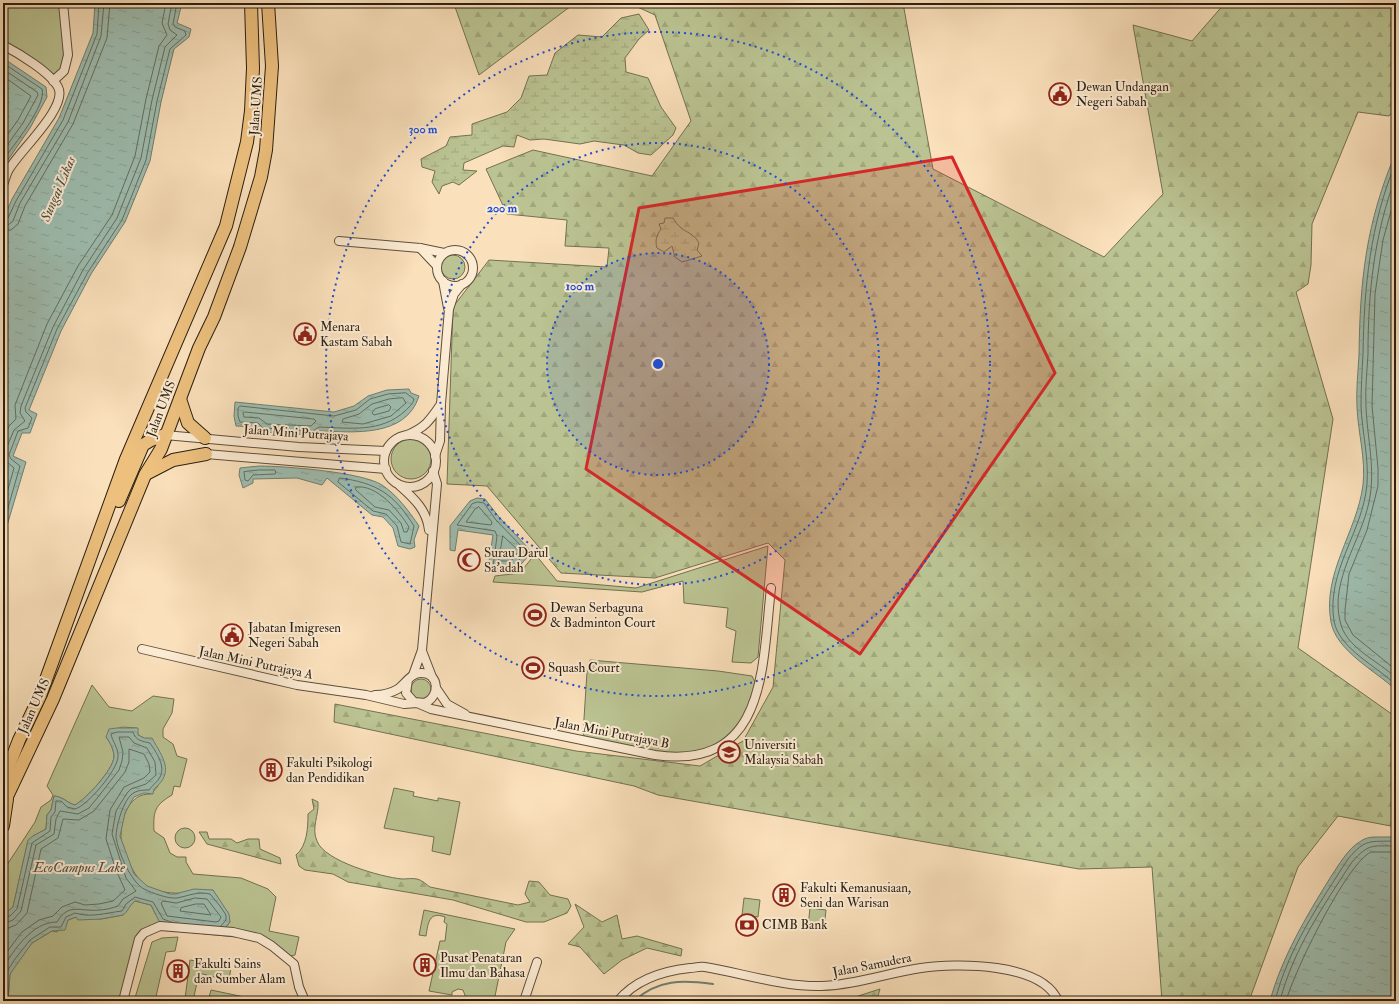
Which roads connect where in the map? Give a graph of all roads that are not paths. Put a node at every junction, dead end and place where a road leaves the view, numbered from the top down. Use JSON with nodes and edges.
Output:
{"nodes":[{"id":1,"x":63,"y":3,"type":"edge"},
{"id":2,"x":251,"y":3,"type":"edge"},
{"id":3,"x":268,"y":3,"type":"edge"},
{"id":4,"x":3,"y":45,"type":"edge"},
{"id":5,"x":52,"y":81,"type":"junction"},
{"id":6,"x":3,"y":185,"type":"edge"},
{"id":7,"x":339,"y":241,"type":"dead end"},
{"id":8,"x":420,"y":248,"type":"junction"},
{"id":9,"x":444,"y":253,"type":"junction"},
{"id":10,"x":437,"y":266,"type":"junction"},
{"id":11,"x":443,"y":281,"type":"junction"},
{"id":12,"x":462,"y":284,"type":"junction"},
{"id":13,"x":449,"y":309,"type":"junction"},
{"id":14,"x":180,"y":399,"type":"junction"},
{"id":15,"x":441,"y":404,"type":"junction"},
{"id":16,"x":165,"y":435,"type":"junction"},
{"id":17,"x":407,"y":436,"type":"junction"},
{"id":18,"x":205,"y":438,"type":"junction"},
{"id":19,"x":386,"y":451,"type":"junction"},
{"id":20,"x":206,"y":454,"type":"joint"},
{"id":21,"x":435,"y":456,"type":"junction"},
{"id":22,"x":386,"y":469,"type":"junction"},
{"id":23,"x":433,"y":471,"type":"junction"},
{"id":24,"x":145,"y":475,"type":"junction"},
{"id":25,"x":397,"y":484,"type":"junction"},
{"id":26,"x":102,"y":529,"type":"junction"},
{"id":27,"x":431,"y":543,"type":"junction"},
{"id":28,"x":771,"y":588,"type":"dead end"},
{"id":29,"x":142,"y":649,"type":"dead end"},
{"id":30,"x":422,"y":650,"type":"junction"},
{"id":31,"x":432,"y":677,"type":"junction"},
{"id":32,"x":410,"y":678,"type":"junction"},
{"id":33,"x":436,"y":688,"type":"junction"},
{"id":34,"x":366,"y":695,"type":"junction"},
{"id":35,"x":417,"y":703,"type":"junction"},
{"id":36,"x":470,"y":717,"type":"junction"},
{"id":37,"x":3,"y":781,"type":"edge"},
{"id":38,"x":6,"y":800,"type":"edge"},
{"id":39,"x":3,"y":826,"type":"edge"},
{"id":40,"x":537,"y":962,"type":"dead end"},
{"id":41,"x":123,"y":1001,"type":"edge"},
{"id":42,"x":305,"y":1001,"type":"edge"},
{"id":43,"x":524,"y":1001,"type":"edge"},
{"id":44,"x":618,"y":1001,"type":"edge"},
{"id":45,"x":1058,"y":1001,"type":"edge"}],
"edges":[{"from":1,"to":5,"type":"street"},
{"from":2,"to":26,"type":"highway","name":"Jalan UMS"},
{"from":3,"to":14,"type":"highway","name":"Jalan UMS"},
{"from":4,"to":5,"type":"street"},
{"from":5,"to":6,"type":"street"},
{"from":7,"to":8,"type":"street"},
{"from":8,"to":9,"type":"street"},
{"from":8,"to":10,"type":"street"},
{"from":9,"to":10,"type":"street"},
{"from":9,"to":12,"type":"street"},
{"from":10,"to":11,"type":"street"},
{"from":11,"to":12,"type":"street"},
{"from":11,"to":13,"type":"street"},
{"from":12,"to":13,"type":"street"},
{"from":13,"to":15,"type":"street"},
{"from":14,"to":16,"type":"highway","name":"Jalan UMS"},
{"from":14,"to":18,"type":"highway"},
{"from":15,"to":17,"type":"street"},
{"from":15,"to":21,"type":"street"},
{"from":16,"to":18,"type":"street","name":"Jalan Mini Putrajaya"},
{"from":16,"to":24,"type":"highway","name":"Jalan UMS"},
{"from":16,"to":26,"type":"highway"},
{"from":17,"to":19,"type":"street"},
{"from":17,"to":21,"type":"street"},
{"from":18,"to":19,"type":"street","name":"Jalan Mini Putrajaya"},
{"from":19,"to":22,"type":"street"},
{"from":20,"to":22,"type":"street"},
{"from":20,"to":24,"type":"highway"},
{"from":21,"to":23,"type":"street"},
{"from":22,"to":25,"type":"street"},
{"from":23,"to":25,"type":"street"},
{"from":23,"to":27,"type":"street"},
{"from":24,"to":38,"type":"highway","name":"Jalan UMS"},
{"from":25,"to":27,"type":"street"},
{"from":26,"to":37,"type":"highway","name":"Jalan UMS"},
{"from":27,"to":30,"type":"street"},
{"from":28,"to":36,"type":"street","name":"Jalan Mini Putrajaya B"},
{"from":29,"to":34,"type":"street","name":"Jalan Mini Putrajaya A"},
{"from":30,"to":31,"type":"street"},
{"from":30,"to":32,"type":"street"},
{"from":31,"to":32,"type":"street"},
{"from":31,"to":33,"type":"street"},
{"from":32,"to":34,"type":"street"},
{"from":32,"to":35,"type":"street"},
{"from":33,"to":35,"type":"street"},
{"from":33,"to":36,"type":"street"},
{"from":34,"to":35,"type":"street"},
{"from":35,"to":36,"type":"street","name":"Jalan Mini Putrajaya B"},
{"from":38,"to":39,"type":"highway","name":"Jalan UMS"},
{"from":40,"to":43,"type":"street"},
{"from":41,"to":42,"type":"street"},
{"from":44,"to":45,"type":"street","name":"Jalan Samudera"}]}
